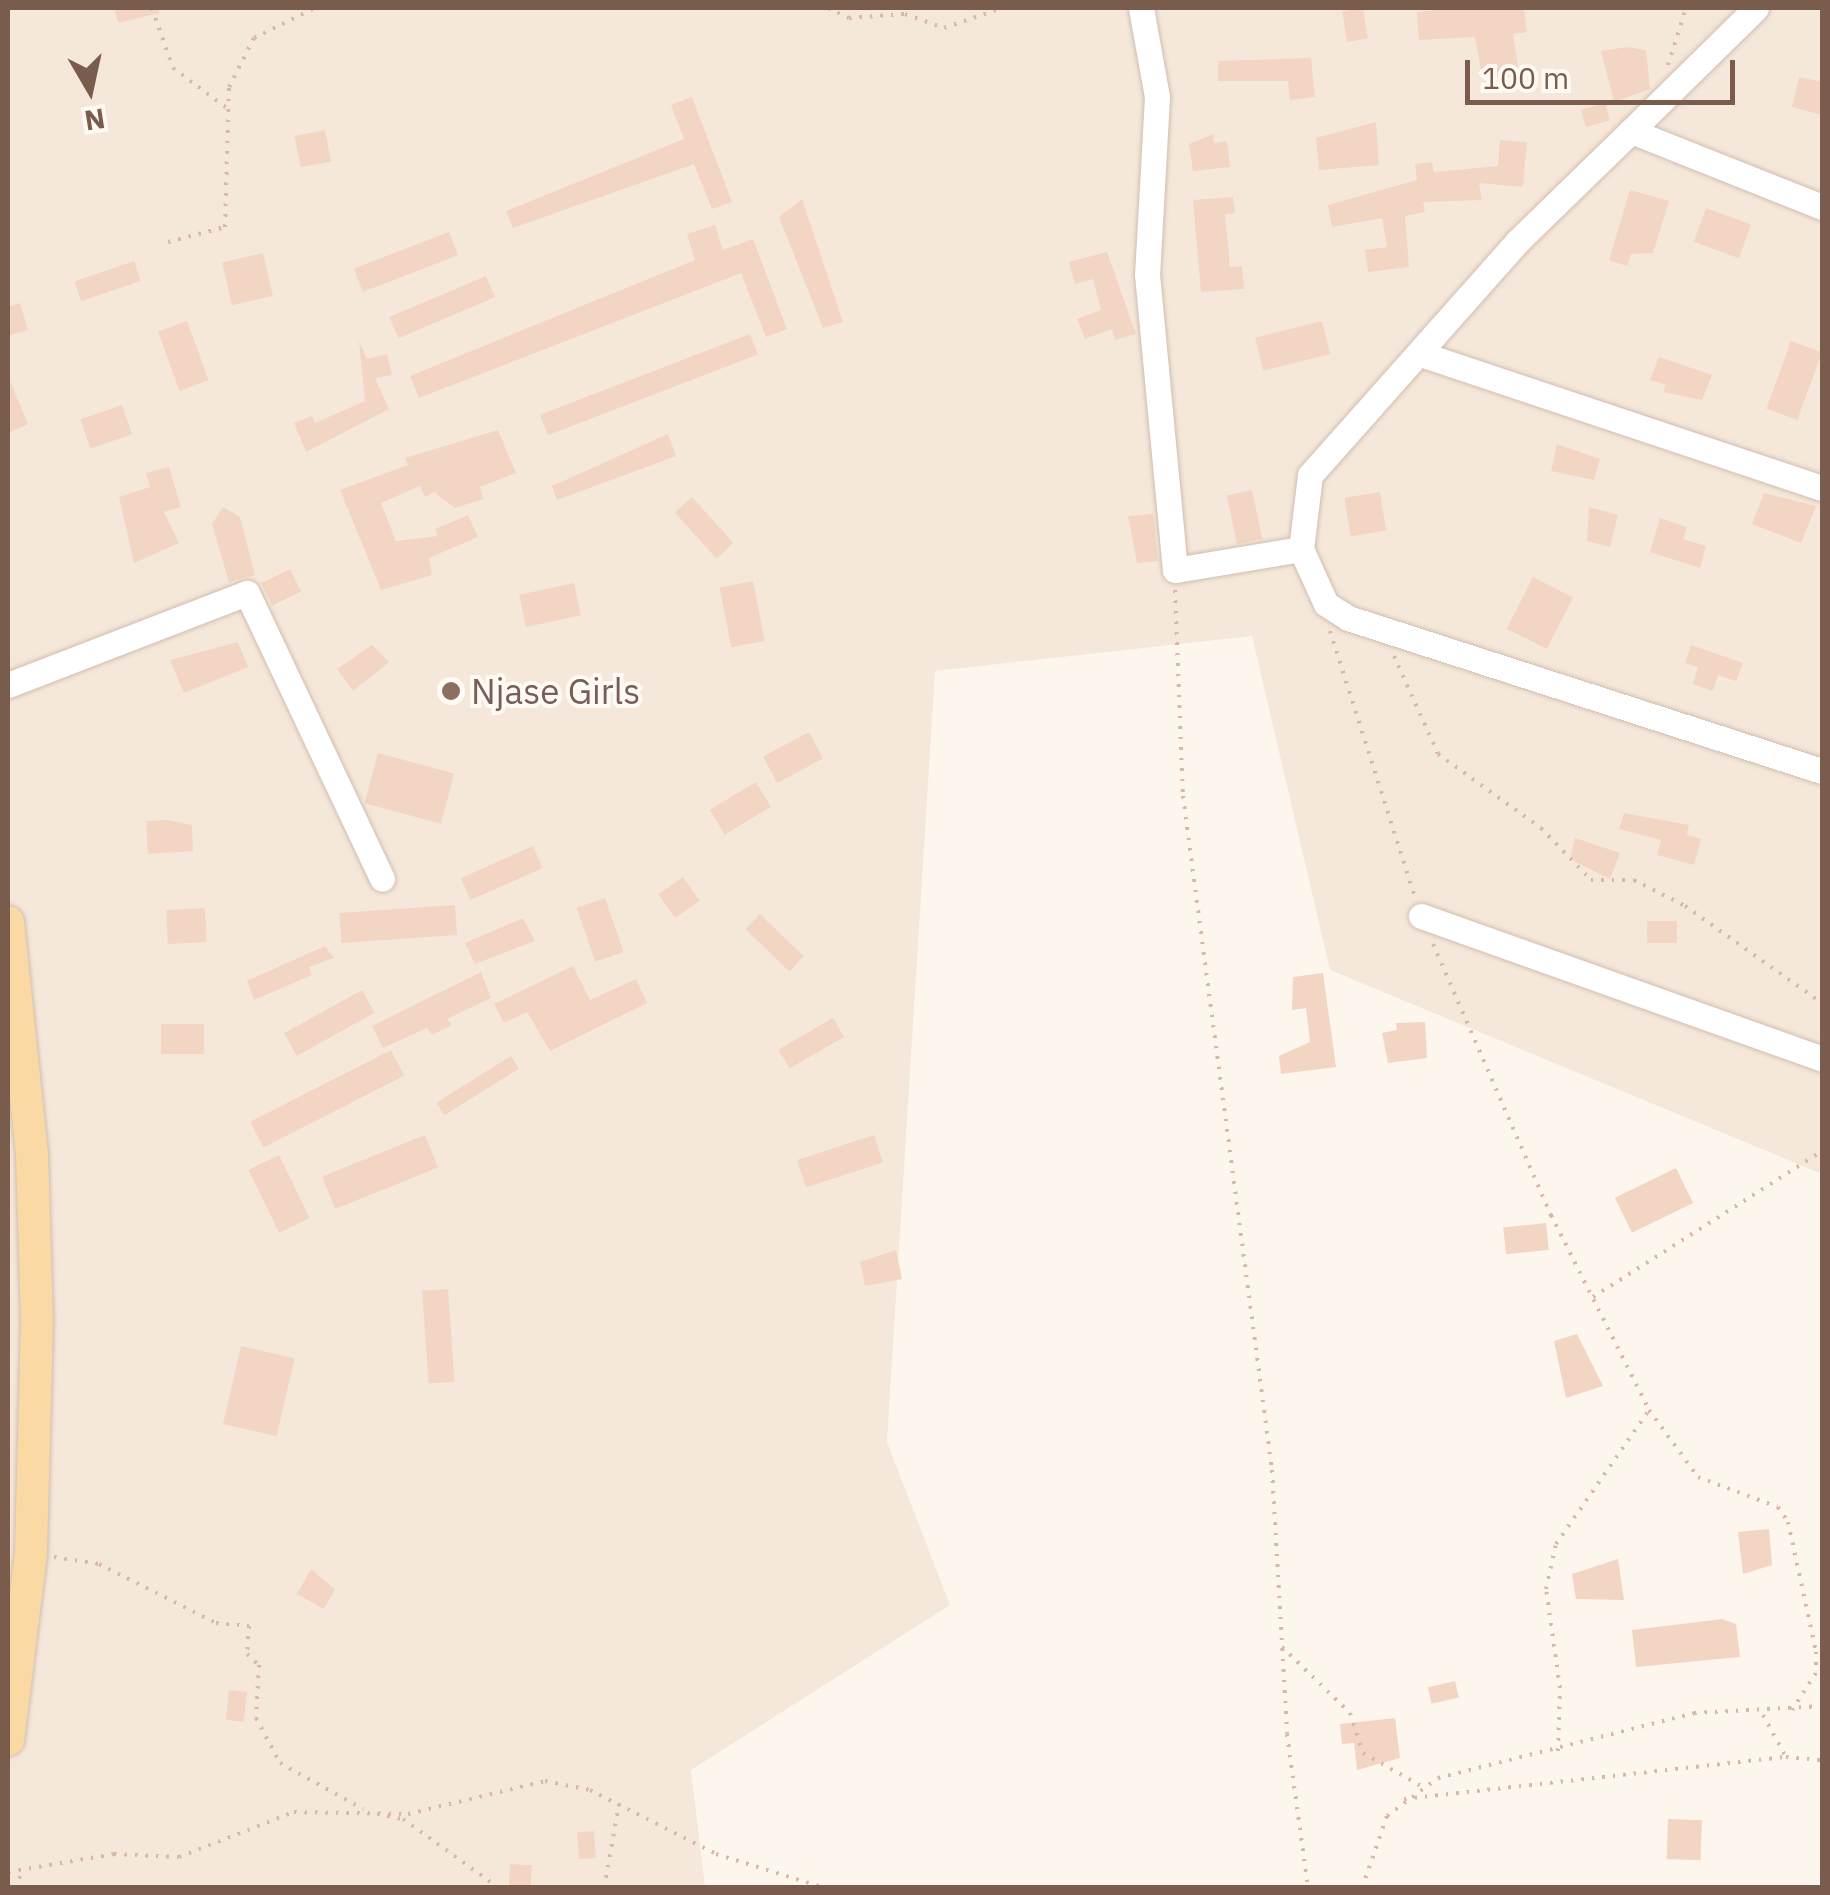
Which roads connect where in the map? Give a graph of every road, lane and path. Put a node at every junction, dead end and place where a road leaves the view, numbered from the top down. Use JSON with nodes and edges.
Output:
{"nodes":[{"id":1,"x":152,"y":8,"type":"edge"},
{"id":2,"x":315,"y":8,"type":"edge"},
{"id":3,"x":828,"y":8,"type":"edge"},
{"id":4,"x":1002,"y":8,"type":"edge"},
{"id":5,"x":1141,"y":8,"type":"edge"},
{"id":6,"x":1686,"y":8,"type":"edge"},
{"id":7,"x":1756,"y":8,"type":"edge"},
{"id":8,"x":1657,"y":102,"type":"junction"},
{"id":9,"x":228,"y":109,"type":"junction"},
{"id":10,"x":1632,"y":132,"type":"junction"},
{"id":11,"x":1822,"y":207,"type":"edge"},
{"id":12,"x":168,"y":242,"type":"dead end"},
{"id":13,"x":1422,"y":354,"type":"junction"},
{"id":14,"x":1822,"y":488,"type":"edge"},
{"id":15,"x":1301,"y":549,"type":"junction"},
{"id":16,"x":1176,"y":570,"type":"junction"},
{"id":17,"x":1319,"y":592,"type":"junction"},
{"id":18,"x":1370,"y":624,"type":"junction"},
{"id":19,"x":8,"y":685,"type":"edge"},
{"id":20,"x":1822,"y":772,"type":"edge"},
{"id":21,"x":382,"y":879,"type":"dead end"},
{"id":22,"x":1422,"y":916,"type":"junction"},
{"id":23,"x":8,"y":922,"type":"edge"},
{"id":24,"x":1822,"y":1003,"type":"edge"},
{"id":25,"x":1822,"y":1059,"type":"edge"},
{"id":26,"x":1822,"y":1151,"type":"edge"},
{"id":27,"x":1594,"y":1297,"type":"junction"},
{"id":28,"x":1649,"y":1410,"type":"junction"},
{"id":29,"x":31,"y":1553,"type":"junction"},
{"id":30,"x":1282,"y":1647,"type":"junction"},
{"id":31,"x":1822,"y":1706,"type":"edge"},
{"id":32,"x":1792,"y":1710,"type":"junction"},
{"id":33,"x":1763,"y":1715,"type":"junction"},
{"id":34,"x":8,"y":1740,"type":"edge"},
{"id":35,"x":1558,"y":1750,"type":"junction"},
{"id":36,"x":1786,"y":1757,"type":"junction"},
{"id":37,"x":1822,"y":1760,"type":"edge"},
{"id":38,"x":1422,"y":1786,"type":"junction"},
{"id":39,"x":1404,"y":1800,"type":"junction"},
{"id":40,"x":620,"y":1802,"type":"junction"},
{"id":41,"x":366,"y":1811,"type":"junction"},
{"id":42,"x":8,"y":1872,"type":"edge"},
{"id":43,"x":22,"y":1872,"type":"junction"},
{"id":44,"x":16,"y":1888,"type":"edge"},
{"id":45,"x":499,"y":1888,"type":"edge"},
{"id":46,"x":604,"y":1888,"type":"edge"},
{"id":47,"x":825,"y":1888,"type":"edge"},
{"id":48,"x":1308,"y":1888,"type":"edge"},
{"id":49,"x":1362,"y":1888,"type":"edge"}],
"edges":[{"from":1,"to":9,"type":"path"},
{"from":2,"to":9,"type":"path"},
{"from":3,"to":4,"type":"path"},
{"from":5,"to":16,"type":"street"},
{"from":6,"to":8,"type":"path"},
{"from":7,"to":8,"type":"street"},
{"from":8,"to":10,"type":"street"},
{"from":9,"to":12,"type":"path"},
{"from":10,"to":11,"type":"street"},
{"from":10,"to":13,"type":"street"},
{"from":13,"to":14,"type":"street"},
{"from":13,"to":15,"type":"street"},
{"from":15,"to":16,"type":"street"},
{"from":15,"to":17,"type":"street"},
{"from":16,"to":30,"type":"path"},
{"from":17,"to":18,"type":"street"},
{"from":17,"to":22,"type":"path"},
{"from":18,"to":20,"type":"street"},
{"from":18,"to":24,"type":"path"},
{"from":19,"to":21,"type":"street"},
{"from":22,"to":25,"type":"street"},
{"from":22,"to":27,"type":"path"},
{"from":23,"to":29,"type":"main road"},
{"from":26,"to":27,"type":"path"},
{"from":27,"to":28,"type":"path"},
{"from":28,"to":32,"type":"path"},
{"from":28,"to":35,"type":"path"},
{"from":29,"to":34,"type":"main road"},
{"from":29,"to":41,"type":"path"},
{"from":30,"to":38,"type":"path"},
{"from":30,"to":48,"type":"path"},
{"from":31,"to":32,"type":"path"},
{"from":32,"to":33,"type":"path"},
{"from":33,"to":35,"type":"path"},
{"from":33,"to":36,"type":"path"},
{"from":35,"to":38,"type":"path"},
{"from":36,"to":37,"type":"path"},
{"from":36,"to":39,"type":"path"},
{"from":38,"to":39,"type":"path"},
{"from":39,"to":49,"type":"path"},
{"from":40,"to":41,"type":"path"},
{"from":40,"to":46,"type":"path"},
{"from":40,"to":47,"type":"path"},
{"from":41,"to":43,"type":"path"},
{"from":41,"to":45,"type":"path"},
{"from":42,"to":43,"type":"path"},
{"from":43,"to":44,"type":"path"}]}
